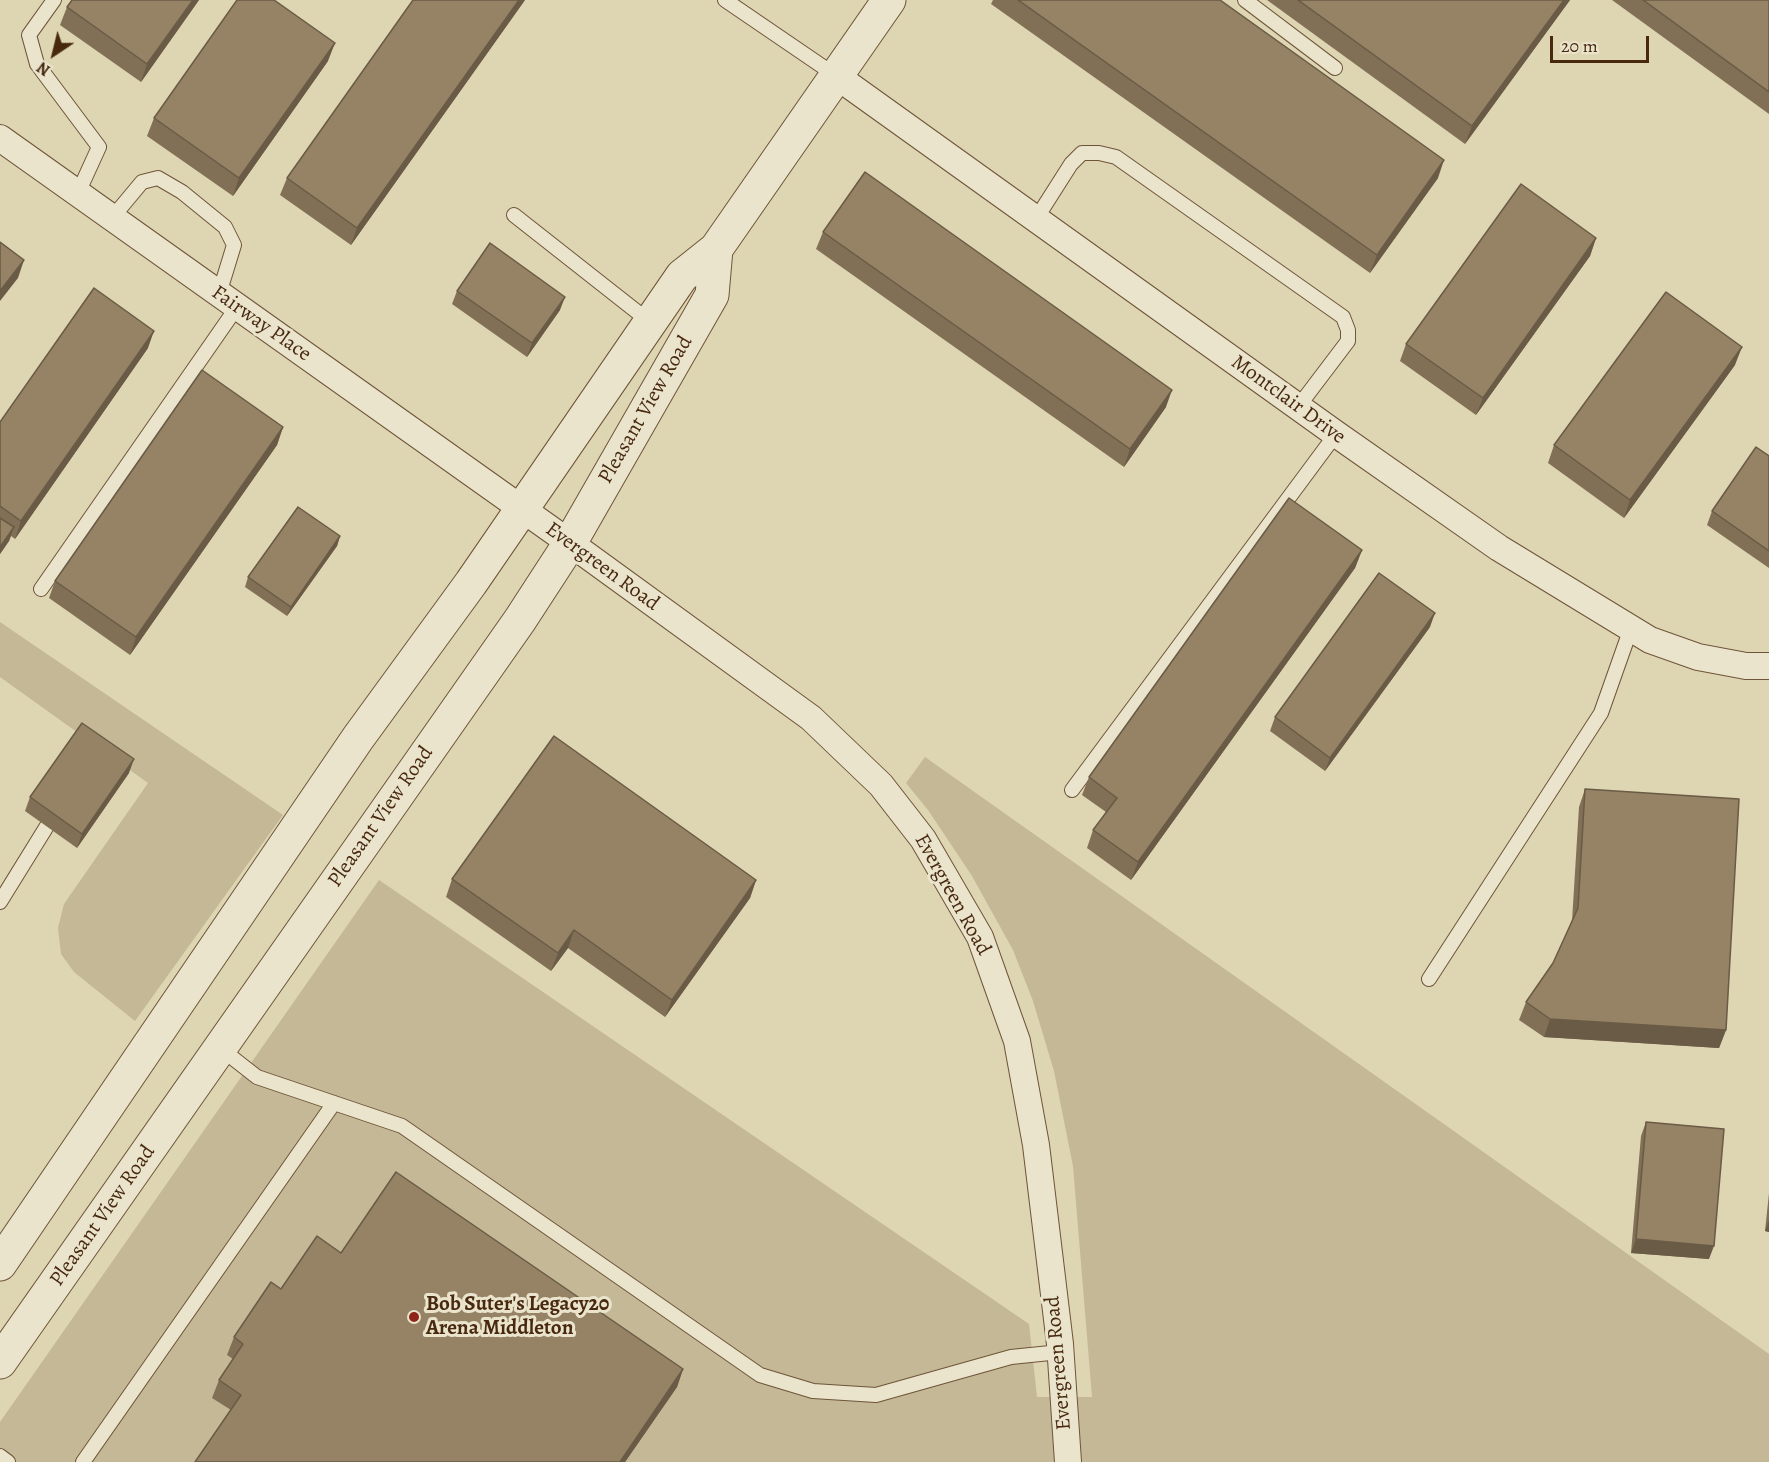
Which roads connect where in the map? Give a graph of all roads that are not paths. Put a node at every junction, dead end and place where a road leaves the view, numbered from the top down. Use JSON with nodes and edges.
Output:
{"nodes":[{"id":1,"x":54,"y":0,"type":"edge"},
{"id":2,"x":725,"y":0,"type":"edge"},
{"id":3,"x":889,"y":0,"type":"edge"},
{"id":4,"x":1245,"y":0,"type":"edge"},
{"id":5,"x":1335,"y":68,"type":"dead end"},
{"id":6,"x":835,"y":75,"type":"junction"},
{"id":7,"x":0,"y":138,"type":"edge"},
{"id":8,"x":78,"y":193,"type":"junction"},
{"id":9,"x":514,"y":215,"type":"dead end"},
{"id":10,"x":112,"y":218,"type":"junction"},
{"id":11,"x":1036,"y":219,"type":"junction"},
{"id":12,"x":716,"y":249,"type":"junction"},
{"id":13,"x":228,"y":301,"type":"junction"},
{"id":14,"x":650,"y":322,"type":"junction"},
{"id":15,"x":1298,"y":407,"type":"junction"},
{"id":16,"x":1336,"y":434,"type":"junction"},
{"id":17,"x":522,"y":509,"type":"junction"},
{"id":18,"x":570,"y":543,"type":"junction"},
{"id":19,"x":41,"y":589,"type":"dead end"},
{"id":20,"x":1631,"y":628,"type":"junction"},
{"id":21,"x":1769,"y":666,"type":"edge"},
{"id":22,"x":1072,"y":790,"type":"dead end"},
{"id":23,"x":47,"y":826,"type":"edge"},
{"id":24,"x":0,"y":902,"type":"edge"},
{"id":25,"x":1429,"y":979,"type":"dead end"},
{"id":26,"x":220,"y":1048,"type":"junction"},
{"id":27,"x":334,"y":1103,"type":"junction"},
{"id":28,"x":0,"y":1264,"type":"edge"},
{"id":29,"x":1060,"y":1352,"type":"junction"},
{"id":30,"x":0,"y":1362,"type":"edge"},
{"id":31,"x":0,"y":1456,"type":"edge"},
{"id":32,"x":8,"y":1462,"type":"edge"},
{"id":33,"x":83,"y":1462,"type":"edge"},
{"id":34,"x":1068,"y":1462,"type":"edge"}],
"edges":[{"from":1,"to":8,"type":"lane"},
{"from":2,"to":6,"type":"lane"},
{"from":3,"to":6,"type":"street","name":"Pleasant View Road"},
{"from":4,"to":5,"type":"lane"},
{"from":6,"to":11,"type":"street","name":"Montclair Drive"},
{"from":6,"to":12,"type":"street","name":"Pleasant View Road"},
{"from":7,"to":8,"type":"street","name":"Fairway Place"},
{"from":8,"to":10,"type":"street","name":"Fairway Place"},
{"from":9,"to":14,"type":"lane"},
{"from":10,"to":13,"type":"street","name":"Fairway Place"},
{"from":10,"to":13,"type":"lane"},
{"from":11,"to":15,"type":"street","name":"Montclair Drive"},
{"from":11,"to":15,"type":"lane"},
{"from":12,"to":14,"type":"street","name":"Pleasant View Road"},
{"from":12,"to":18,"type":"street","name":"Pleasant View Road"},
{"from":13,"to":17,"type":"street","name":"Fairway Place"},
{"from":13,"to":19,"type":"lane"},
{"from":14,"to":17,"type":"street","name":"Pleasant View Road"},
{"from":15,"to":16,"type":"street","name":"Montclair Drive"},
{"from":16,"to":20,"type":"street","name":"Montclair Drive"},
{"from":16,"to":22,"type":"lane"},
{"from":17,"to":18,"type":"street","name":"Evergreen Road"},
{"from":17,"to":28,"type":"street","name":"Pleasant View Road"},
{"from":18,"to":26,"type":"street","name":"Pleasant View Road"},
{"from":18,"to":29,"type":"street","name":"Evergreen Road"},
{"from":20,"to":21,"type":"street","name":"Montclair Drive"},
{"from":20,"to":25,"type":"lane"},
{"from":23,"to":24,"type":"lane"},
{"from":26,"to":27,"type":"lane"},
{"from":26,"to":30,"type":"street","name":"Pleasant View Road"},
{"from":27,"to":29,"type":"lane"},
{"from":27,"to":33,"type":"lane"},
{"from":29,"to":34,"type":"street","name":"Evergreen Road"},
{"from":31,"to":32,"type":"lane"}]}
